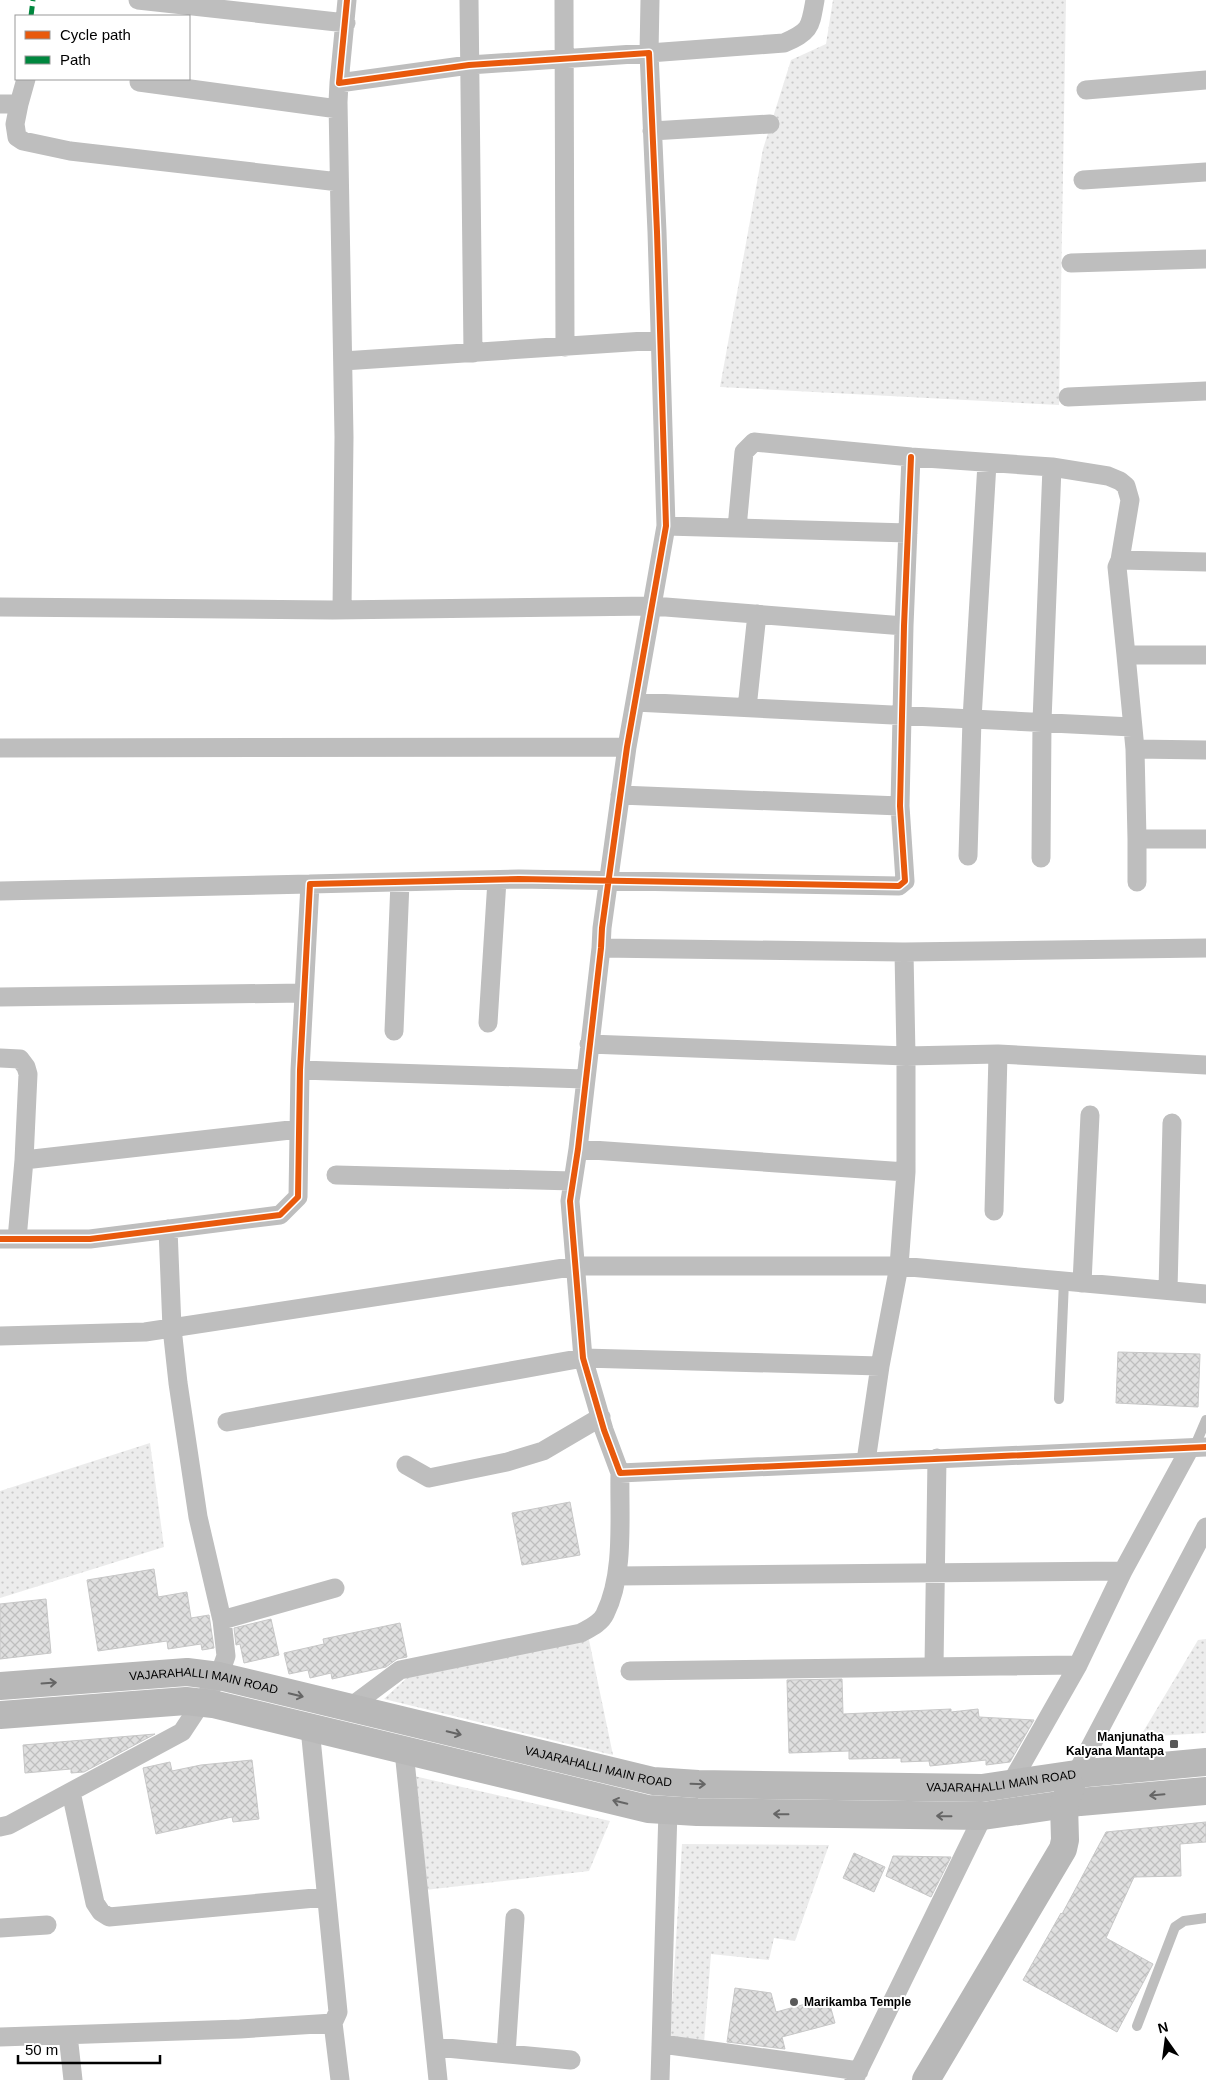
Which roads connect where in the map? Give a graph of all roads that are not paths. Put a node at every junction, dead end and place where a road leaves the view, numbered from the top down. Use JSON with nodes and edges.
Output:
{"nodes":[{"id":1,"x":138,"y":0,"type":"edge"},
{"id":2,"x":347,"y":0,"type":"edge"},
{"id":3,"x":469,"y":0,"type":"edge"},
{"id":4,"x":564,"y":0,"type":"edge"},
{"id":5,"x":650,"y":0,"type":"edge"},
{"id":6,"x":815,"y":0,"type":"edge"},
{"id":7,"x":346,"y":23,"type":"junction"},
{"id":8,"x":649,"y":53,"type":"junction"},
{"id":9,"x":563,"y":59,"type":"junction"},
{"id":10,"x":469,"y":65,"type":"junction"},
{"id":11,"x":26,"y":80,"type":"edge"},
{"id":12,"x":1206,"y":80,"type":"edge"},
{"id":13,"x":139,"y":82,"type":"dead end"},
{"id":14,"x":339,"y":83,"type":"junction"},
{"id":15,"x":1086,"y":90,"type":"dead end"},
{"id":16,"x":0,"y":104,"type":"edge"},
{"id":17,"x":19,"y":104,"type":"junction"},
{"id":18,"x":338,"y":109,"type":"junction"},
{"id":19,"x":770,"y":124,"type":"dead end"},
{"id":20,"x":652,"y":131,"type":"junction"},
{"id":21,"x":1206,"y":172,"type":"edge"},
{"id":22,"x":1083,"y":180,"type":"dead end"},
{"id":23,"x":340,"y":182,"type":"junction"},
{"id":24,"x":1206,"y":259,"type":"edge"},
{"id":25,"x":1071,"y":263,"type":"dead end"},
{"id":26,"x":660,"y":340,"type":"junction"},
{"id":27,"x":565,"y":347,"type":"junction"},
{"id":28,"x":473,"y":353,"type":"junction"},
{"id":29,"x":343,"y":361,"type":"junction"},
{"id":30,"x":1206,"y":391,"type":"edge"},
{"id":31,"x":1068,"y":397,"type":"dead end"},
{"id":32,"x":911,"y":457,"type":"junction"},
{"id":33,"x":987,"y":463,"type":"junction"},
{"id":34,"x":1052,"y":467,"type":"junction"},
{"id":35,"x":666,"y":526,"type":"junction"},
{"id":36,"x":737,"y":528,"type":"junction"},
{"id":37,"x":908,"y":533,"type":"junction"},
{"id":38,"x":1120,"y":560,"type":"junction"},
{"id":39,"x":1206,"y":562,"type":"edge"},
{"id":40,"x":653,"y":606,"type":"junction"},
{"id":41,"x":0,"y":607,"type":"edge"},
{"id":42,"x":342,"y":610,"type":"junction"},
{"id":43,"x":757,"y":614,"type":"junction"},
{"id":44,"x":904,"y":626,"type":"junction"},
{"id":45,"x":1126,"y":655,"type":"junction"},
{"id":46,"x":1206,"y":655,"type":"edge"},
{"id":47,"x":635,"y":702,"type":"junction"},
{"id":48,"x":747,"y":708,"type":"junction"},
{"id":49,"x":901,"y":716,"type":"junction"},
{"id":50,"x":972,"y":719,"type":"junction"},
{"id":51,"x":1042,"y":721,"type":"junction"},
{"id":52,"x":1132,"y":727,"type":"junction"},
{"id":53,"x":627,"y":747,"type":"junction"},
{"id":54,"x":0,"y":748,"type":"edge"},
{"id":55,"x":1135,"y":749,"type":"junction"},
{"id":56,"x":1206,"y":750,"type":"edge"},
{"id":57,"x":620,"y":795,"type":"junction"},
{"id":58,"x":900,"y":806,"type":"junction"},
{"id":59,"x":1136,"y":839,"type":"junction"},
{"id":60,"x":1206,"y":839,"type":"edge"},
{"id":61,"x":968,"y":856,"type":"dead end"},
{"id":62,"x":1040,"y":858,"type":"dead end"},
{"id":63,"x":496,"y":880,"type":"junction"},
{"id":64,"x":609,"y":880,"type":"junction"},
{"id":65,"x":400,"y":882,"type":"junction"},
{"id":66,"x":1137,"y":882,"type":"dead end"},
{"id":67,"x":310,"y":884,"type":"junction"},
{"id":68,"x":0,"y":891,"type":"edge"},
{"id":69,"x":601,"y":948,"type":"junction"},
{"id":70,"x":1206,"y":948,"type":"edge"},
{"id":71,"x":904,"y":952,"type":"junction"},
{"id":72,"x":303,"y":993,"type":"junction"},
{"id":73,"x":0,"y":997,"type":"edge"},
{"id":74,"x":488,"y":1023,"type":"dead end"},
{"id":75,"x":394,"y":1031,"type":"dead end"},
{"id":76,"x":589,"y":1044,"type":"junction"},
{"id":77,"x":998,"y":1054,"type":"junction"},
{"id":78,"x":906,"y":1056,"type":"junction"},
{"id":79,"x":0,"y":1058,"type":"edge"},
{"id":80,"x":1206,"y":1065,"type":"edge"},
{"id":81,"x":300,"y":1070,"type":"junction"},
{"id":82,"x":585,"y":1079,"type":"junction"},
{"id":83,"x":1090,"y":1115,"type":"dead end"},
{"id":84,"x":1172,"y":1123,"type":"dead end"},
{"id":85,"x":299,"y":1129,"type":"junction"},
{"id":86,"x":578,"y":1149,"type":"junction"},
{"id":87,"x":24,"y":1160,"type":"junction"},
{"id":88,"x":906,"y":1172,"type":"junction"},
{"id":89,"x":336,"y":1175,"type":"dead end"},
{"id":90,"x":573,"y":1181,"type":"junction"},
{"id":91,"x":994,"y":1211,"type":"dead end"},
{"id":92,"x":168,"y":1229,"type":"junction"},
{"id":93,"x":8,"y":1239,"type":"edge"},
{"id":94,"x":577,"y":1266,"type":"junction"},
{"id":95,"x":899,"y":1266,"type":"junction"},
{"id":96,"x":1073,"y":1282,"type":"junction"},
{"id":97,"x":1168,"y":1290,"type":"junction"},
{"id":98,"x":1206,"y":1294,"type":"edge"},
{"id":99,"x":172,"y":1328,"type":"junction"},
{"id":100,"x":0,"y":1336,"type":"edge"},
{"id":101,"x":583,"y":1358,"type":"junction"},
{"id":102,"x":880,"y":1366,"type":"junction"},
{"id":103,"x":1059,"y":1400,"type":"dead end"},
{"id":104,"x":601,"y":1417,"type":"junction"},
{"id":105,"x":1206,"y":1420,"type":"edge"},
{"id":106,"x":227,"y":1422,"type":"dead end"},
{"id":107,"x":1197,"y":1448,"type":"edge"},
{"id":108,"x":937,"y":1458,"type":"junction"},
{"id":109,"x":866,"y":1461,"type":"junction"},
{"id":110,"x":406,"y":1465,"type":"dead end"},
{"id":111,"x":620,"y":1473,"type":"junction"},
{"id":112,"x":1206,"y":1527,"type":"edge"},
{"id":113,"x":1123,"y":1571,"type":"junction"},
{"id":114,"x":935,"y":1573,"type":"junction"},
{"id":115,"x":618,"y":1576,"type":"junction"},
{"id":116,"x":335,"y":1588,"type":"dead end"},
{"id":117,"x":222,"y":1620,"type":"junction"},
{"id":118,"x":1078,"y":1664,"type":"junction"},
{"id":119,"x":934,"y":1667,"type":"junction"},
{"id":120,"x":630,"y":1671,"type":"dead end"},
{"id":121,"x":219,"y":1676,"type":"junction"},
{"id":122,"x":0,"y":1686,"type":"edge"},
{"id":123,"x":201,"y":1702,"type":"junction"},
{"id":124,"x":349,"y":1708,"type":"junction"},
{"id":125,"x":0,"y":1715,"type":"edge"},
{"id":126,"x":310,"y":1728,"type":"junction"},
{"id":127,"x":404,"y":1750,"type":"junction"},
{"id":128,"x":1206,"y":1762,"type":"edge"},
{"id":129,"x":1076,"y":1774,"type":"junction"},
{"id":130,"x":1011,"y":1783,"type":"junction"},
{"id":131,"x":1206,"y":1791,"type":"edge"},
{"id":132,"x":71,"y":1792,"type":"junction"},
{"id":133,"x":1064,"y":1804,"type":"junction"},
{"id":134,"x":668,"y":1810,"type":"junction"},
{"id":135,"x":983,"y":1816,"type":"junction"},
{"id":136,"x":0,"y":1828,"type":"edge"},
{"id":137,"x":326,"y":1897,"type":"junction"},
{"id":138,"x":514,"y":1918,"type":"dead end"},
{"id":139,"x":1206,"y":1918,"type":"edge"},
{"id":140,"x":47,"y":1925,"type":"dead end"},
{"id":141,"x":0,"y":1928,"type":"edge"},
{"id":142,"x":333,"y":2023,"type":"junction"},
{"id":143,"x":1137,"y":2026,"type":"dead end"},
{"id":144,"x":68,"y":2035,"type":"junction"},
{"id":145,"x":0,"y":2037,"type":"edge"},
{"id":146,"x":662,"y":2044,"type":"junction"},
{"id":147,"x":436,"y":2047,"type":"junction"},
{"id":148,"x":506,"y":2054,"type":"junction"},
{"id":149,"x":571,"y":2060,"type":"dead end"},
{"id":150,"x":856,"y":2076,"type":"edge"},
{"id":151,"x":73,"y":2080,"type":"edge"},
{"id":152,"x":340,"y":2080,"type":"edge"},
{"id":153,"x":438,"y":2080,"type":"edge"},
{"id":154,"x":660,"y":2080,"type":"edge"},
{"id":155,"x":926,"y":2080,"type":"edge"}],
"edges":[{"from":1,"to":7,"type":"street"},
{"from":2,"to":7,"type":"street"},
{"from":3,"to":10,"type":"street"},
{"from":4,"to":9,"type":"street"},
{"from":5,"to":8,"type":"street"},
{"from":6,"to":8,"type":"street"},
{"from":7,"to":14,"type":"street"},
{"from":8,"to":9,"type":"street"},
{"from":8,"to":20,"type":"street"},
{"from":9,"to":10,"type":"street"},
{"from":9,"to":27,"type":"street"},
{"from":10,"to":14,"type":"street"},
{"from":10,"to":28,"type":"street"},
{"from":11,"to":17,"type":"street"},
{"from":12,"to":15,"type":"street"},
{"from":13,"to":18,"type":"street"},
{"from":14,"to":18,"type":"street"},
{"from":16,"to":17,"type":"street"},
{"from":17,"to":23,"type":"street"},
{"from":18,"to":23,"type":"street"},
{"from":19,"to":20,"type":"street"},
{"from":20,"to":26,"type":"street"},
{"from":21,"to":22,"type":"street"},
{"from":23,"to":29,"type":"street"},
{"from":24,"to":25,"type":"street"},
{"from":26,"to":27,"type":"street"},
{"from":26,"to":35,"type":"street"},
{"from":27,"to":28,"type":"street"},
{"from":28,"to":29,"type":"street"},
{"from":29,"to":42,"type":"street"},
{"from":30,"to":31,"type":"street"},
{"from":32,"to":33,"type":"street"},
{"from":32,"to":36,"type":"street"},
{"from":32,"to":37,"type":"street"},
{"from":33,"to":34,"type":"street"},
{"from":33,"to":50,"type":"street"},
{"from":34,"to":38,"type":"street"},
{"from":34,"to":51,"type":"street"},
{"from":35,"to":36,"type":"street"},
{"from":35,"to":40,"type":"street"},
{"from":36,"to":37,"type":"street"},
{"from":37,"to":44,"type":"street"},
{"from":38,"to":39,"type":"street"},
{"from":38,"to":45,"type":"street"},
{"from":40,"to":42,"type":"street"},
{"from":40,"to":43,"type":"street"},
{"from":40,"to":47,"type":"street"},
{"from":41,"to":42,"type":"street"},
{"from":43,"to":44,"type":"street"},
{"from":43,"to":48,"type":"street"},
{"from":44,"to":49,"type":"street"},
{"from":45,"to":46,"type":"street"},
{"from":45,"to":52,"type":"street"},
{"from":47,"to":48,"type":"street"},
{"from":47,"to":53,"type":"street"},
{"from":48,"to":49,"type":"street"},
{"from":49,"to":50,"type":"street"},
{"from":49,"to":58,"type":"street"},
{"from":50,"to":51,"type":"street"},
{"from":50,"to":61,"type":"street"},
{"from":51,"to":52,"type":"street"},
{"from":51,"to":62,"type":"street"},
{"from":52,"to":55,"type":"street"},
{"from":53,"to":54,"type":"street"},
{"from":53,"to":57,"type":"street"},
{"from":55,"to":56,"type":"street"},
{"from":55,"to":59,"type":"street"},
{"from":57,"to":58,"type":"street"},
{"from":57,"to":64,"type":"street"},
{"from":58,"to":64,"type":"street"},
{"from":59,"to":60,"type":"street"},
{"from":59,"to":66,"type":"street"},
{"from":63,"to":64,"type":"street"},
{"from":63,"to":65,"type":"street"},
{"from":63,"to":74,"type":"street"},
{"from":64,"to":69,"type":"street"},
{"from":65,"to":67,"type":"street"},
{"from":65,"to":75,"type":"street"},
{"from":67,"to":68,"type":"street"},
{"from":67,"to":72,"type":"street"},
{"from":69,"to":71,"type":"street"},
{"from":69,"to":76,"type":"street"},
{"from":70,"to":71,"type":"street"},
{"from":71,"to":78,"type":"street"},
{"from":72,"to":73,"type":"street"},
{"from":72,"to":81,"type":"street"},
{"from":76,"to":78,"type":"street"},
{"from":76,"to":82,"type":"street"},
{"from":77,"to":78,"type":"street"},
{"from":77,"to":80,"type":"street"},
{"from":77,"to":91,"type":"street"},
{"from":78,"to":88,"type":"street"},
{"from":79,"to":87,"type":"street"},
{"from":81,"to":82,"type":"street"},
{"from":81,"to":85,"type":"street"},
{"from":82,"to":86,"type":"street"},
{"from":83,"to":96,"type":"street"},
{"from":84,"to":97,"type":"street"},
{"from":85,"to":87,"type":"street"},
{"from":85,"to":92,"type":"street"},
{"from":86,"to":88,"type":"street"},
{"from":86,"to":90,"type":"street"},
{"from":87,"to":93,"type":"street"},
{"from":88,"to":95,"type":"street"},
{"from":89,"to":90,"type":"street"},
{"from":90,"to":94,"type":"street"},
{"from":92,"to":93,"type":"street"},
{"from":92,"to":99,"type":"street"},
{"from":94,"to":95,"type":"street"},
{"from":94,"to":99,"type":"street"},
{"from":94,"to":101,"type":"street"},
{"from":95,"to":96,"type":"street"},
{"from":95,"to":102,"type":"street"},
{"from":96,"to":97,"type":"street"},
{"from":96,"to":103,"type":"lane"},
{"from":97,"to":98,"type":"street"},
{"from":99,"to":100,"type":"street"},
{"from":99,"to":117,"type":"street"},
{"from":101,"to":102,"type":"street"},
{"from":101,"to":104,"type":"street"},
{"from":101,"to":106,"type":"street"},
{"from":102,"to":109,"type":"street"},
{"from":104,"to":110,"type":"street"},
{"from":104,"to":111,"type":"street"},
{"from":105,"to":107,"type":"lane"},
{"from":107,"to":108,"type":"street"},
{"from":107,"to":113,"type":"street"},
{"from":108,"to":109,"type":"street"},
{"from":108,"to":114,"type":"street"},
{"from":109,"to":111,"type":"street"},
{"from":111,"to":115,"type":"street"},
{"from":112,"to":129,"type":"street"},
{"from":113,"to":114,"type":"street"},
{"from":113,"to":118,"type":"street"},
{"from":114,"to":115,"type":"street"},
{"from":114,"to":119,"type":"street"},
{"from":115,"to":124,"type":"street"},
{"from":116,"to":117,"type":"street"},
{"from":117,"to":121,"type":"street"},
{"from":118,"to":119,"type":"street"},
{"from":118,"to":130,"type":"street"},
{"from":119,"to":120,"type":"street"},
{"from":122,"to":121,"type":"main road","name":"VAJARAHALLI MAIN ROAD","one_way":true},
{"from":121,"to":123,"type":"street"},
{"from":121,"to":124,"type":"main road","name":"VAJARAHALLI MAIN ROAD","one_way":true},
{"from":123,"to":125,"type":"main road","name":"VAJARAHALLI MAIN ROAD"},
{"from":123,"to":126,"type":"main road","name":"VAJARAHALLI MAIN ROAD"},
{"from":123,"to":132,"type":"street"},
{"from":124,"to":130,"type":"main road","name":"VAJARAHALLI MAIN ROAD","one_way":true},
{"from":126,"to":127,"type":"main road","name":"VAJARAHALLI MAIN ROAD"},
{"from":126,"to":137,"type":"street"},
{"from":134,"to":127,"type":"main road","name":"VAJARAHALLI MAIN ROAD","one_way":true},
{"from":127,"to":147,"type":"street"},
{"from":128,"to":129,"type":"main road","name":"VAJARAHALLI MAIN ROAD"},
{"from":129,"to":130,"type":"main road","name":"VAJARAHALLI MAIN ROAD"},
{"from":129,"to":133,"type":"main road"},
{"from":131,"to":133,"type":"main road","name":"VAJARAHALLI MAIN ROAD","one_way":true},
{"from":132,"to":136,"type":"street"},
{"from":132,"to":137,"type":"street"},
{"from":133,"to":135,"type":"main road","name":"VAJARAHALLI MAIN ROAD"},
{"from":133,"to":155,"type":"main road"},
{"from":135,"to":134,"type":"main road","name":"VAJARAHALLI MAIN ROAD","one_way":true},
{"from":134,"to":146,"type":"street"},
{"from":135,"to":150,"type":"street"},
{"from":137,"to":142,"type":"street"},
{"from":138,"to":148,"type":"street"},
{"from":139,"to":143,"type":"lane"},
{"from":140,"to":141,"type":"street"},
{"from":142,"to":144,"type":"street"},
{"from":142,"to":152,"type":"street"},
{"from":144,"to":145,"type":"street"},
{"from":144,"to":151,"type":"street"},
{"from":146,"to":150,"type":"street"},
{"from":146,"to":154,"type":"street"},
{"from":147,"to":148,"type":"street"},
{"from":147,"to":153,"type":"street"},
{"from":148,"to":149,"type":"street"}]}
